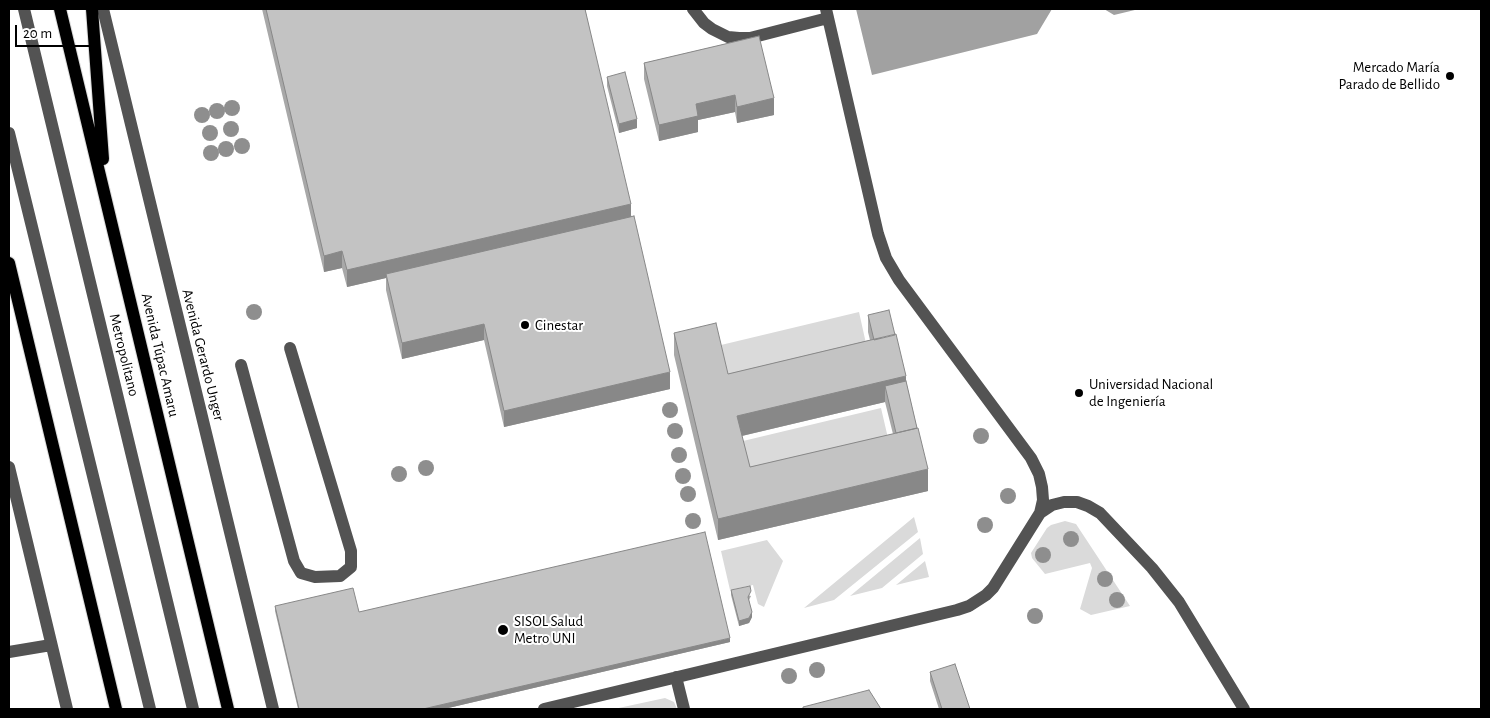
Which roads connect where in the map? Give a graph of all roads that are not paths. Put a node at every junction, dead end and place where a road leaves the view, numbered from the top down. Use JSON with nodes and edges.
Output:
{"nodes":[{"id":1,"x":24,"y":9,"type":"edge"},
{"id":2,"x":60,"y":9,"type":"edge"},
{"id":3,"x":92,"y":9,"type":"edge"},
{"id":4,"x":103,"y":9,"type":"edge"},
{"id":5,"x":693,"y":9,"type":"edge"},
{"id":6,"x":827,"y":14,"type":"edge"},
{"id":7,"x":9,"y":133,"type":"edge"},
{"id":8,"x":105,"y":197,"type":"junction"},
{"id":9,"x":9,"y":262,"type":"edge"},
{"id":10,"x":290,"y":348,"type":"dead end"},
{"id":11,"x":240,"y":365,"type":"dead end"},
{"id":12,"x":9,"y":467,"type":"edge"},
{"id":13,"x":1040,"y":513,"type":"junction"},
{"id":14,"x":51,"y":645,"type":"junction"},
{"id":15,"x":9,"y":652,"type":"edge"},
{"id":16,"x":676,"y":677,"type":"junction"},
{"id":17,"x":67,"y":709,"type":"edge"},
{"id":18,"x":116,"y":709,"type":"edge"},
{"id":19,"x":150,"y":709,"type":"edge"},
{"id":20,"x":193,"y":709,"type":"edge"},
{"id":21,"x":228,"y":709,"type":"edge"},
{"id":22,"x":273,"y":709,"type":"edge"},
{"id":23,"x":544,"y":709,"type":"edge"},
{"id":24,"x":684,"y":709,"type":"edge"},
{"id":25,"x":1244,"y":709,"type":"edge"}],
"edges":[{"from":1,"to":20,"type":"street","name":"Metropolitano"},
{"from":2,"to":8,"type":"main road","name":"Avenida Túpac Amaru"},
{"from":3,"to":8,"type":"main road"},
{"from":4,"to":22,"type":"street","name":"Avenida Gerardo Unger"},
{"from":5,"to":6,"type":"street"},
{"from":6,"to":13,"type":"street"},
{"from":7,"to":19,"type":"street"},
{"from":8,"to":21,"type":"main road","name":"Avenida Túpac Amaru"},
{"from":9,"to":18,"type":"main road"},
{"from":10,"to":11,"type":"street"},
{"from":12,"to":14,"type":"street"},
{"from":13,"to":16,"type":"street"},
{"from":13,"to":25,"type":"street"},
{"from":14,"to":15,"type":"street"},
{"from":14,"to":17,"type":"street"},
{"from":16,"to":23,"type":"street"},
{"from":16,"to":24,"type":"street"}]}
